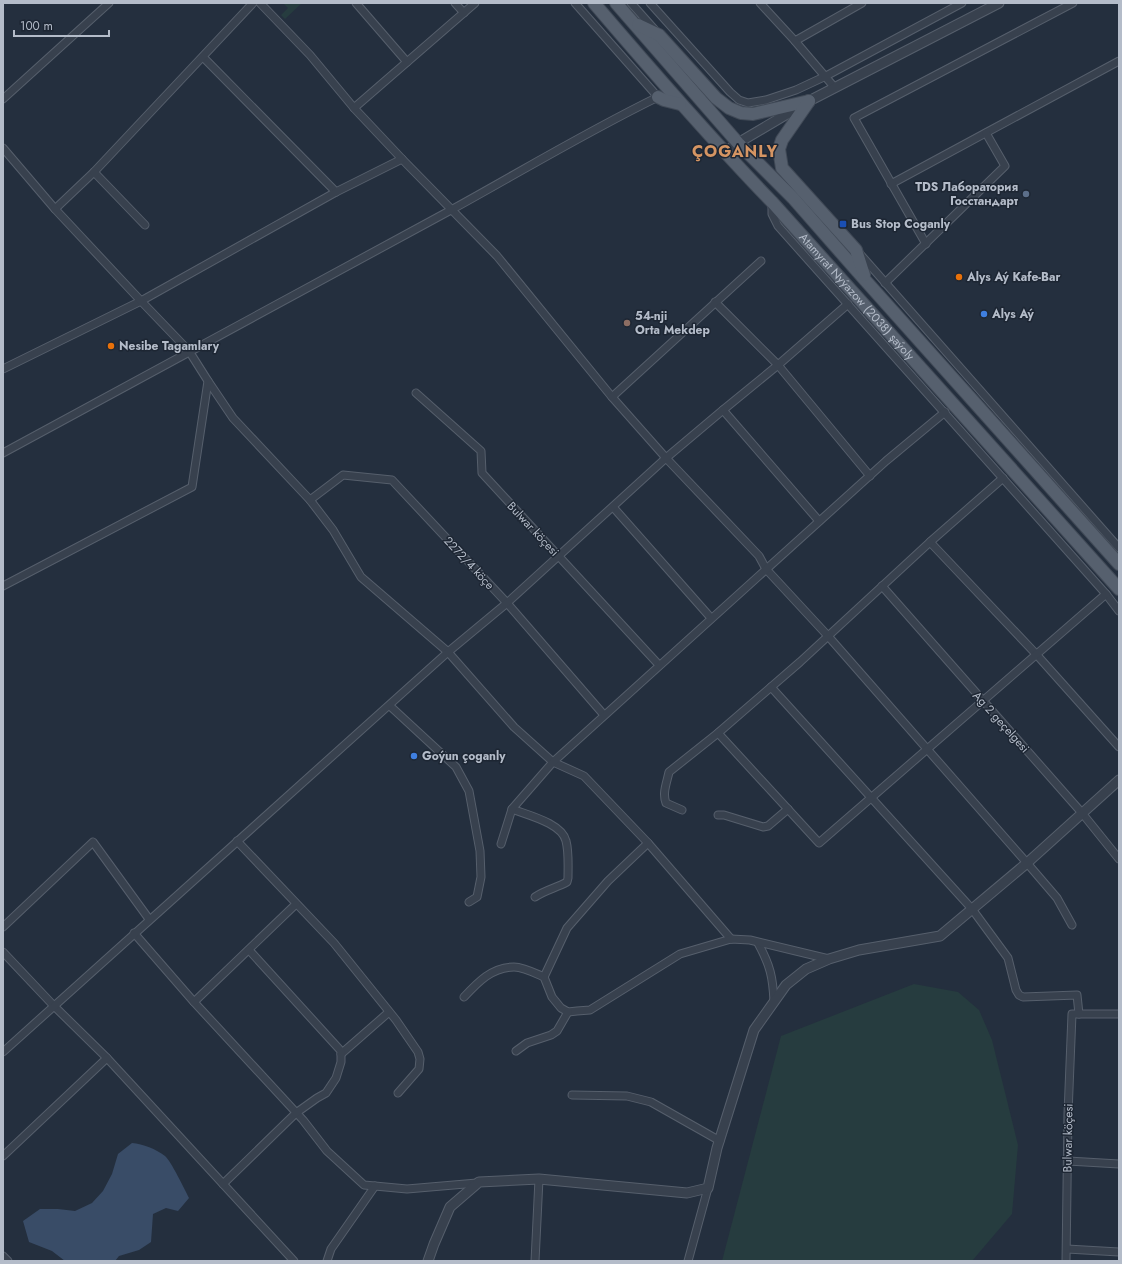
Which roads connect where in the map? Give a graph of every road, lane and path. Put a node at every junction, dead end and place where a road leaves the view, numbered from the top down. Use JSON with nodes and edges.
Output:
{"nodes":[{"id":1,"x":109,"y":3,"type":"edge"},
{"id":2,"x":253,"y":3,"type":"edge"},
{"id":3,"x":260,"y":3,"type":"edge"},
{"id":4,"x":356,"y":3,"type":"edge"},
{"id":5,"x":455,"y":3,"type":"edge"},
{"id":6,"x":475,"y":3,"type":"edge"},
{"id":7,"x":575,"y":3,"type":"edge"},
{"id":8,"x":594,"y":3,"type":"edge"},
{"id":9,"x":616,"y":3,"type":"edge"},
{"id":10,"x":631,"y":3,"type":"edge"},
{"id":11,"x":650,"y":3,"type":"edge"},
{"id":12,"x":760,"y":3,"type":"edge"},
{"id":13,"x":862,"y":3,"type":"edge"},
{"id":14,"x":962,"y":3,"type":"edge"},
{"id":15,"x":998,"y":3,"type":"edge"},
{"id":16,"x":1072,"y":3,"type":"edge"},
{"id":17,"x":464,"y":13,"type":"junction"},
{"id":18,"x":634,"y":23,"type":"junction"},
{"id":19,"x":659,"y":35,"type":"junction"},
{"id":20,"x":795,"y":41,"type":"junction"},
{"id":21,"x":203,"y":58,"type":"junction"},
{"id":22,"x":1119,"y":61,"type":"edge"},
{"id":23,"x":407,"y":62,"type":"junction"},
{"id":24,"x":690,"y":69,"type":"junction"},
{"id":25,"x":826,"y":76,"type":"junction"},
{"id":26,"x":835,"y":88,"type":"junction"},
{"id":27,"x":658,"y":97,"type":"junction"},
{"id":28,"x":3,"y":99,"type":"edge"},
{"id":29,"x":701,"y":100,"type":"junction"},
{"id":30,"x":809,"y":101,"type":"junction"},
{"id":31,"x":680,"y":104,"type":"junction"},
{"id":32,"x":354,"y":108,"type":"junction"},
{"id":33,"x":986,"y":133,"type":"junction"},
{"id":34,"x":738,"y":142,"type":"junction"},
{"id":35,"x":3,"y":148,"type":"edge"},
{"id":36,"x":724,"y":153,"type":"junction"},
{"id":37,"x":402,"y":160,"type":"junction"},
{"id":38,"x":94,"y":172,"type":"junction"},
{"id":39,"x":891,"y":184,"type":"junction"},
{"id":40,"x":336,"y":192,"type":"junction"},
{"id":41,"x":793,"y":198,"type":"junction"},
{"id":42,"x":772,"y":202,"type":"junction"},
{"id":43,"x":817,"y":206,"type":"junction"},
{"id":44,"x":55,"y":209,"type":"junction"},
{"id":45,"x":452,"y":209,"type":"junction"},
{"id":46,"x":145,"y":225,"type":"dead end"},
{"id":47,"x":926,"y":244,"type":"junction"},
{"id":48,"x":856,"y":250,"type":"junction"},
{"id":49,"x":761,"y":261,"type":"dead end"},
{"id":50,"x":865,"y":280,"type":"junction"},
{"id":51,"x":885,"y":283,"type":"junction"},
{"id":52,"x":141,"y":301,"type":"junction"},
{"id":53,"x":715,"y":302,"type":"junction"},
{"id":54,"x":848,"y":304,"type":"junction"},
{"id":55,"x":189,"y":351,"type":"junction"},
{"id":56,"x":778,"y":365,"type":"junction"},
{"id":57,"x":3,"y":369,"type":"edge"},
{"id":58,"x":208,"y":381,"type":"junction"},
{"id":59,"x":416,"y":392,"type":"dead end"},
{"id":60,"x":612,"y":397,"type":"junction"},
{"id":61,"x":722,"y":410,"type":"junction"},
{"id":62,"x":945,"y":412,"type":"junction"},
{"id":63,"x":3,"y":453,"type":"edge"},
{"id":64,"x":666,"y":458,"type":"junction"},
{"id":65,"x":870,"y":476,"type":"junction"},
{"id":66,"x":1003,"y":478,"type":"junction"},
{"id":67,"x":310,"y":500,"type":"junction"},
{"id":68,"x":613,"y":507,"type":"junction"},
{"id":69,"x":819,"y":521,"type":"junction"},
{"id":70,"x":930,"y":542,"type":"junction"},
{"id":71,"x":1119,"y":548,"type":"edge"},
{"id":72,"x":559,"y":556,"type":"junction"},
{"id":73,"x":1119,"y":564,"type":"edge"},
{"id":74,"x":766,"y":569,"type":"junction"},
{"id":75,"x":3,"y":586,"type":"edge"},
{"id":76,"x":882,"y":586,"type":"junction"},
{"id":77,"x":1119,"y":589,"type":"edge"},
{"id":78,"x":1106,"y":594,"type":"junction"},
{"id":79,"x":507,"y":602,"type":"junction"},
{"id":80,"x":1119,"y":611,"type":"edge"},
{"id":81,"x":711,"y":618,"type":"junction"},
{"id":82,"x":828,"y":636,"type":"junction"},
{"id":83,"x":448,"y":652,"type":"junction"},
{"id":84,"x":1036,"y":654,"type":"junction"},
{"id":85,"x":659,"y":665,"type":"junction"},
{"id":86,"x":771,"y":687,"type":"junction"},
{"id":87,"x":982,"y":701,"type":"junction"},
{"id":88,"x":390,"y":706,"type":"junction"},
{"id":89,"x":604,"y":715,"type":"junction"},
{"id":90,"x":718,"y":733,"type":"junction"},
{"id":91,"x":1119,"y":747,"type":"edge"},
{"id":92,"x":927,"y":748,"type":"junction"},
{"id":93,"x":553,"y":762,"type":"junction"},
{"id":94,"x":1119,"y":780,"type":"edge"},
{"id":95,"x":871,"y":798,"type":"junction"},
{"id":96,"x":512,"y":809,"type":"junction"},
{"id":97,"x":788,"y":809,"type":"junction"},
{"id":98,"x":682,"y":810,"type":"dead end"},
{"id":99,"x":1082,"y":814,"type":"junction"},
{"id":100,"x":718,"y":816,"type":"dead end"},
{"id":101,"x":238,"y":842,"type":"junction"},
{"id":102,"x":648,"y":843,"type":"junction"},
{"id":103,"x":500,"y":844,"type":"dead end"},
{"id":104,"x":1119,"y":859,"type":"edge"},
{"id":105,"x":1027,"y":863,"type":"junction"},
{"id":106,"x":535,"y":897,"type":"dead end"},
{"id":107,"x":469,"y":902,"type":"dead end"},
{"id":108,"x":296,"y":904,"type":"junction"},
{"id":109,"x":972,"y":910,"type":"junction"},
{"id":110,"x":150,"y":920,"type":"junction"},
{"id":111,"x":1072,"y":925,"type":"dead end"},
{"id":112,"x":3,"y":928,"type":"edge"},
{"id":113,"x":134,"y":933,"type":"junction"},
{"id":114,"x":731,"y":939,"type":"junction"},
{"id":115,"x":758,"y":943,"type":"junction"},
{"id":116,"x":248,"y":950,"type":"junction"},
{"id":117,"x":3,"y":952,"type":"edge"},
{"id":118,"x":829,"y":958,"type":"junction"},
{"id":119,"x":544,"y":977,"type":"junction"},
{"id":120,"x":464,"y":997,"type":"dead end"},
{"id":121,"x":194,"y":1002,"type":"junction"},
{"id":122,"x":774,"y":1002,"type":"junction"},
{"id":123,"x":53,"y":1005,"type":"junction"},
{"id":124,"x":389,"y":1012,"type":"junction"},
{"id":125,"x":568,"y":1012,"type":"junction"},
{"id":126,"x":1076,"y":1014,"type":"junction"},
{"id":127,"x":1119,"y":1014,"type":"edge"},
{"id":128,"x":516,"y":1051,"type":"dead end"},
{"id":129,"x":3,"y":1052,"type":"edge"},
{"id":130,"x":341,"y":1054,"type":"junction"},
{"id":131,"x":107,"y":1058,"type":"junction"},
{"id":132,"x":398,"y":1093,"type":"dead end"},
{"id":133,"x":572,"y":1095,"type":"dead end"},
{"id":134,"x":296,"y":1113,"type":"junction"},
{"id":135,"x":720,"y":1141,"type":"junction"},
{"id":136,"x":3,"y":1156,"type":"edge"},
{"id":137,"x":1068,"y":1161,"type":"junction"},
{"id":138,"x":1119,"y":1164,"type":"edge"},
{"id":139,"x":539,"y":1179,"type":"junction"},
{"id":140,"x":477,"y":1183,"type":"junction"},
{"id":141,"x":223,"y":1184,"type":"junction"},
{"id":142,"x":375,"y":1186,"type":"junction"},
{"id":143,"x":708,"y":1188,"type":"junction"},
{"id":144,"x":1067,"y":1249,"type":"junction"},
{"id":145,"x":1119,"y":1252,"type":"edge"},
{"id":146,"x":3,"y":1256,"type":"edge"},
{"id":147,"x":8,"y":1261,"type":"edge"},
{"id":148,"x":294,"y":1261,"type":"edge"},
{"id":149,"x":327,"y":1261,"type":"edge"},
{"id":150,"x":428,"y":1261,"type":"edge"},
{"id":151,"x":535,"y":1261,"type":"edge"},
{"id":152,"x":688,"y":1261,"type":"edge"},
{"id":153,"x":1066,"y":1261,"type":"edge"}],
"edges":[{"from":1,"to":28,"type":"street"},
{"from":2,"to":21,"type":"street"},
{"from":3,"to":32,"type":"street"},
{"from":4,"to":23,"type":"street"},
{"from":5,"to":17,"type":"street"},
{"from":6,"to":17,"type":"street"},
{"from":7,"to":27,"type":"street"},
{"from":8,"to":31,"type":"main road","name":"Atamyrat Nyýazow (2038) şaýoly"},
{"from":9,"to":18,"type":"main road","name":"Atamyrat Nyýazow (2038) şaýoly"},
{"from":10,"to":19,"type":"street"},
{"from":11,"to":25,"type":"street"},
{"from":12,"to":20,"type":"street"},
{"from":13,"to":20,"type":"street"},
{"from":14,"to":25,"type":"street"},
{"from":15,"to":26,"type":"street"},
{"from":16,"to":39,"type":"street"},
{"from":17,"to":23,"type":"street"},
{"from":18,"to":19,"type":"main road"},
{"from":18,"to":29,"type":"main road","name":"Atamyrat Nyýazow (2038) şaýoly"},
{"from":19,"to":24,"type":"main road"},
{"from":20,"to":25,"type":"street"},
{"from":21,"to":38,"type":"street"},
{"from":21,"to":40,"type":"street"},
{"from":22,"to":33,"type":"street"},
{"from":23,"to":32,"type":"street"},
{"from":24,"to":29,"type":"main road"},
{"from":24,"to":30,"type":"main road"},
{"from":25,"to":26,"type":"street"},
{"from":26,"to":30,"type":"street"},
{"from":27,"to":31,"type":"main road"},
{"from":27,"to":45,"type":"street"},
{"from":29,"to":34,"type":"main road","name":"Atamyrat Nyýazow (2038) şaýoly"},
{"from":30,"to":34,"type":"street"},
{"from":30,"to":43,"type":"main road"},
{"from":31,"to":36,"type":"main road","name":"Atamyrat Nyýazow (2038) şaýoly"},
{"from":32,"to":37,"type":"street"},
{"from":33,"to":39,"type":"street"},
{"from":33,"to":47,"type":"street"},
{"from":34,"to":36,"type":"street"},
{"from":34,"to":41,"type":"main road","name":"Atamyrat Nyýazow (2038) şaýoly"},
{"from":35,"to":44,"type":"street"},
{"from":36,"to":42,"type":"main road","name":"Atamyrat Nyýazow (2038) şaýoly"},
{"from":37,"to":40,"type":"street"},
{"from":37,"to":45,"type":"street"},
{"from":38,"to":44,"type":"street"},
{"from":38,"to":46,"type":"street"},
{"from":39,"to":47,"type":"street"},
{"from":40,"to":52,"type":"street"},
{"from":41,"to":43,"type":"main road"},
{"from":41,"to":50,"type":"main road","name":"Atamyrat Nyýazow (2038) şaýoly"},
{"from":42,"to":54,"type":"street"},
{"from":42,"to":77,"type":"main road","name":"Atamyrat Nyýazow (2038) şaýoly"},
{"from":43,"to":48,"type":"main road"},
{"from":44,"to":52,"type":"street"},
{"from":45,"to":55,"type":"street"},
{"from":45,"to":60,"type":"street"},
{"from":47,"to":51,"type":"street"},
{"from":48,"to":50,"type":"main road"},
{"from":48,"to":51,"type":"street"},
{"from":49,"to":53,"type":"street"},
{"from":50,"to":73,"type":"main road","name":"Atamyrat Nyýazow (2038) şaýoly"},
{"from":51,"to":71,"type":"street"},
{"from":52,"to":55,"type":"street"},
{"from":52,"to":57,"type":"street"},
{"from":53,"to":56,"type":"street"},
{"from":53,"to":60,"type":"street"},
{"from":54,"to":56,"type":"street"},
{"from":54,"to":62,"type":"street"},
{"from":55,"to":58,"type":"street"},
{"from":55,"to":63,"type":"street"},
{"from":56,"to":61,"type":"street"},
{"from":56,"to":65,"type":"street"},
{"from":58,"to":67,"type":"street"},
{"from":58,"to":75,"type":"street"},
{"from":59,"to":72,"type":"street","name":"Bulwar köçesi"},
{"from":60,"to":64,"type":"street"},
{"from":61,"to":64,"type":"street"},
{"from":61,"to":69,"type":"street"},
{"from":62,"to":65,"type":"street"},
{"from":62,"to":66,"type":"street"},
{"from":64,"to":68,"type":"street"},
{"from":64,"to":74,"type":"street"},
{"from":65,"to":69,"type":"street"},
{"from":66,"to":70,"type":"street"},
{"from":66,"to":78,"type":"street"},
{"from":67,"to":79,"type":"street","name":"2272/4 köçe"},
{"from":67,"to":83,"type":"street"},
{"from":68,"to":72,"type":"street"},
{"from":68,"to":81,"type":"street"},
{"from":69,"to":74,"type":"street"},
{"from":70,"to":76,"type":"street"},
{"from":70,"to":84,"type":"street"},
{"from":72,"to":79,"type":"street"},
{"from":72,"to":85,"type":"street","name":"Bulwar köçesi"},
{"from":74,"to":81,"type":"street"},
{"from":74,"to":82,"type":"street"},
{"from":76,"to":82,"type":"street"},
{"from":76,"to":87,"type":"street","name":"Ag 2 geçelgesi"},
{"from":78,"to":80,"type":"street"},
{"from":78,"to":84,"type":"street"},
{"from":79,"to":83,"type":"street"},
{"from":79,"to":89,"type":"street","name":"2272/4 köçe"},
{"from":81,"to":85,"type":"street"},
{"from":82,"to":86,"type":"street"},
{"from":82,"to":92,"type":"street"},
{"from":83,"to":88,"type":"street"},
{"from":83,"to":93,"type":"street"},
{"from":84,"to":87,"type":"street"},
{"from":84,"to":91,"type":"street"},
{"from":85,"to":89,"type":"street"},
{"from":86,"to":90,"type":"street"},
{"from":86,"to":95,"type":"street"},
{"from":87,"to":92,"type":"street"},
{"from":87,"to":99,"type":"street","name":"Ag 2 geçelgesi"},
{"from":88,"to":101,"type":"street"},
{"from":88,"to":107,"type":"street"},
{"from":89,"to":93,"type":"street"},
{"from":90,"to":97,"type":"street"},
{"from":90,"to":98,"type":"street"},
{"from":92,"to":95,"type":"street"},
{"from":92,"to":105,"type":"street"},
{"from":93,"to":96,"type":"street"},
{"from":93,"to":102,"type":"street"},
{"from":94,"to":99,"type":"street"},
{"from":95,"to":97,"type":"street"},
{"from":95,"to":109,"type":"street"},
{"from":96,"to":103,"type":"street"},
{"from":96,"to":106,"type":"street"},
{"from":97,"to":100,"type":"street"},
{"from":99,"to":104,"type":"street","name":"Ag 2 geçelgesi"},
{"from":99,"to":105,"type":"street"},
{"from":101,"to":108,"type":"street"},
{"from":101,"to":110,"type":"street"},
{"from":102,"to":114,"type":"street"},
{"from":102,"to":119,"type":"street"},
{"from":105,"to":109,"type":"street"},
{"from":105,"to":111,"type":"street"},
{"from":108,"to":116,"type":"street"},
{"from":108,"to":124,"type":"street"},
{"from":109,"to":118,"type":"street"},
{"from":109,"to":126,"type":"street","name":"Bulwar köçesi"},
{"from":110,"to":112,"type":"street"},
{"from":110,"to":113,"type":"street"},
{"from":113,"to":121,"type":"street"},
{"from":113,"to":123,"type":"street"},
{"from":114,"to":115,"type":"street"},
{"from":114,"to":125,"type":"street"},
{"from":115,"to":118,"type":"street"},
{"from":115,"to":122,"type":"street"},
{"from":116,"to":121,"type":"street"},
{"from":116,"to":130,"type":"street"},
{"from":117,"to":123,"type":"street"},
{"from":118,"to":122,"type":"street"},
{"from":119,"to":120,"type":"street"},
{"from":119,"to":125,"type":"street"},
{"from":121,"to":134,"type":"street"},
{"from":122,"to":135,"type":"street"},
{"from":123,"to":129,"type":"street"},
{"from":123,"to":131,"type":"street"},
{"from":124,"to":130,"type":"street"},
{"from":124,"to":132,"type":"street"},
{"from":125,"to":128,"type":"street"},
{"from":126,"to":127,"type":"street"},
{"from":126,"to":137,"type":"street","name":"Bulwar köçesi"},
{"from":130,"to":134,"type":"street"},
{"from":131,"to":136,"type":"street"},
{"from":131,"to":141,"type":"street"},
{"from":133,"to":135,"type":"street"},
{"from":134,"to":141,"type":"street"},
{"from":134,"to":142,"type":"street"},
{"from":135,"to":143,"type":"street"},
{"from":137,"to":138,"type":"street"},
{"from":137,"to":144,"type":"street","name":"Bulwar köçesi"},
{"from":139,"to":140,"type":"street"},
{"from":139,"to":143,"type":"street"},
{"from":139,"to":151,"type":"street"},
{"from":140,"to":142,"type":"street"},
{"from":140,"to":150,"type":"street"},
{"from":141,"to":148,"type":"street"},
{"from":142,"to":149,"type":"street"},
{"from":143,"to":152,"type":"street"},
{"from":144,"to":145,"type":"street"},
{"from":144,"to":153,"type":"street","name":"Bulwar köçesi"},
{"from":146,"to":147,"type":"street"}]}
